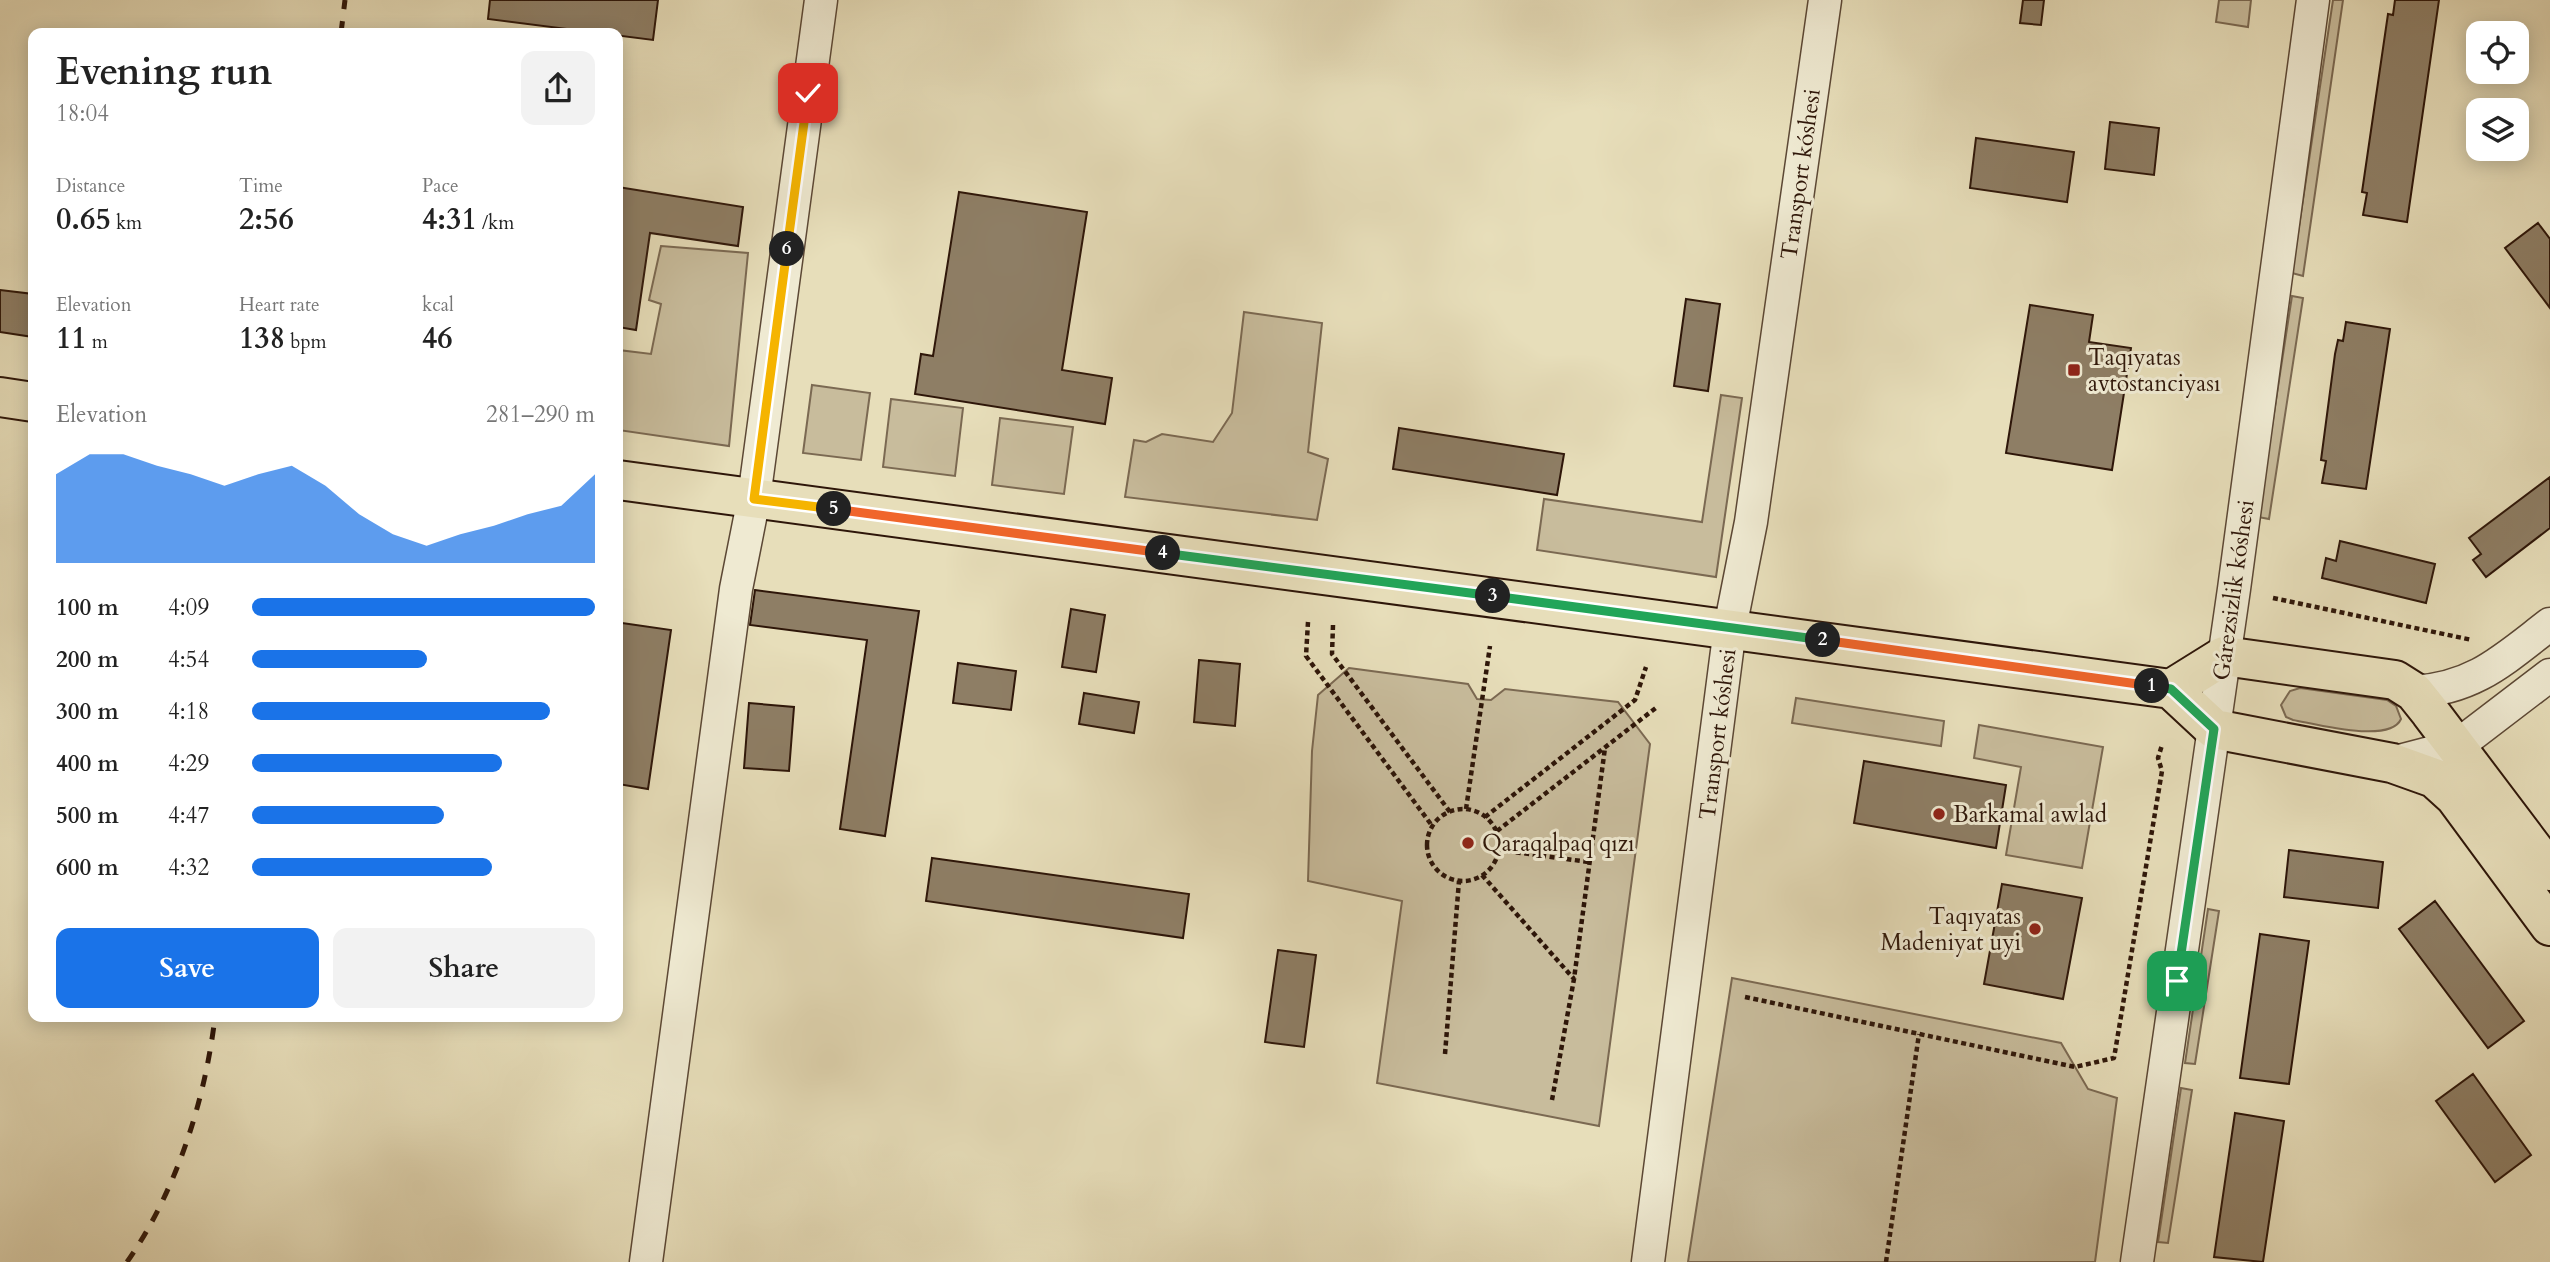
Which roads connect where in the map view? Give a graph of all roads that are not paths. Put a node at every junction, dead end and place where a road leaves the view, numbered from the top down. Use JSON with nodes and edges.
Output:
{"nodes":[{"id":1,"x":821,"y":0,"type":"edge"},
{"id":2,"x":1825,"y":0,"type":"edge"},
{"id":3,"x":2312,"y":0,"type":"edge"},
{"id":4,"x":0,"y":397,"type":"edge"},
{"id":5,"x":28,"y":401,"type":"edge"},
{"id":6,"x":623,"y":481,"type":"edge"},
{"id":7,"x":754,"y":499,"type":"junction"},
{"id":8,"x":2550,"y":624,"type":"edge"},
{"id":9,"x":1730,"y":628,"type":"junction"},
{"id":10,"x":2224,"y":656,"type":"junction"},
{"id":11,"x":2550,"y":675,"type":"edge"},
{"id":12,"x":2171,"y":689,"type":"junction"},
{"id":13,"x":2414,"y":692,"type":"junction"},
{"id":14,"x":2214,"y":729,"type":"junction"},
{"id":15,"x":2457,"y":747,"type":"junction"},
{"id":16,"x":2392,"y":763,"type":"junction"},
{"id":17,"x":2468,"y":787,"type":"junction"},
{"id":18,"x":2550,"y":871,"type":"edge"},
{"id":19,"x":2550,"y":926,"type":"edge"},
{"id":20,"x":646,"y":1262,"type":"edge"},
{"id":21,"x":1648,"y":1262,"type":"edge"},
{"id":22,"x":2137,"y":1262,"type":"edge"}],
"edges":[{"from":1,"to":7,"type":"street"},
{"from":2,"to":9,"type":"street","name":"Transport kóshesi"},
{"from":3,"to":10,"type":"street","name":"Gárezsizlik kóshesi"},
{"from":4,"to":5,"type":"main road"},
{"from":6,"to":7,"type":"main road"},
{"from":7,"to":9,"type":"main road"},
{"from":7,"to":20,"type":"street"},
{"from":8,"to":13,"type":"street"},
{"from":9,"to":12,"type":"main road"},
{"from":9,"to":21,"type":"street","name":"Transport kóshesi"},
{"from":10,"to":12,"type":"main road"},
{"from":10,"to":13,"type":"main road"},
{"from":10,"to":14,"type":"street","name":"Gárezsizlik kóshesi"},
{"from":11,"to":15,"type":"street"},
{"from":12,"to":14,"type":"main road"},
{"from":13,"to":15,"type":"main road"},
{"from":14,"to":16,"type":"main road"},
{"from":14,"to":22,"type":"street","name":"Gárezsizlik kóshesi"},
{"from":15,"to":16,"type":"street"},
{"from":15,"to":17,"type":"main road"},
{"from":16,"to":17,"type":"main road"},
{"from":17,"to":18,"type":"main road"},
{"from":17,"to":19,"type":"main road"}]}
